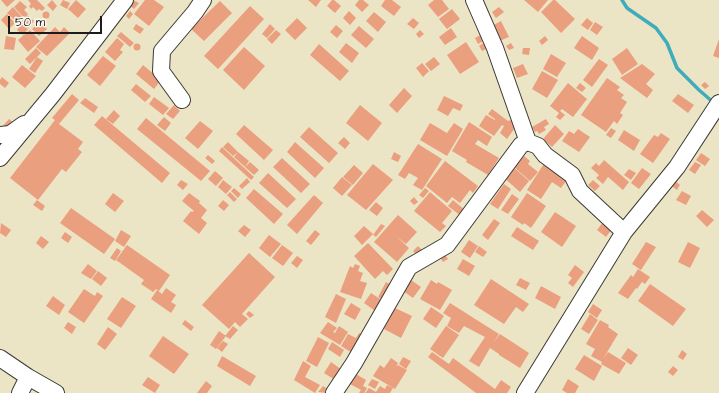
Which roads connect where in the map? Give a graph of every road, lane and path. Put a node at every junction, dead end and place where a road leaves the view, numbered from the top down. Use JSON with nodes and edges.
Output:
{"nodes":[{"id":1,"x":125,"y":0,"type":"edge"},
{"id":2,"x":203,"y":0,"type":"edge"},
{"id":3,"x":474,"y":0,"type":"edge"},
{"id":4,"x":182,"y":100,"type":"dead end"},
{"id":5,"x":719,"y":103,"type":"edge"},
{"id":6,"x":34,"y":117,"type":"junction"},
{"id":7,"x":0,"y":135,"type":"edge"},
{"id":8,"x":528,"y":142,"type":"junction"},
{"id":9,"x":1,"y":154,"type":"edge"},
{"id":10,"x":624,"y":232,"type":"junction"},
{"id":11,"x":0,"y":358,"type":"edge"},
{"id":12,"x":28,"y":377,"type":"junction"},
{"id":13,"x":20,"y":393,"type":"edge"},
{"id":14,"x":56,"y":393,"type":"edge"},
{"id":15,"x":334,"y":393,"type":"edge"},
{"id":16,"x":525,"y":393,"type":"edge"}],
"edges":[{"from":1,"to":6,"type":"street"},
{"from":2,"to":4,"type":"street"},
{"from":3,"to":8,"type":"street"},
{"from":5,"to":10,"type":"street"},
{"from":6,"to":7,"type":"street"},
{"from":6,"to":9,"type":"street"},
{"from":8,"to":10,"type":"street"},
{"from":8,"to":15,"type":"street"},
{"from":10,"to":16,"type":"street"},
{"from":11,"to":12,"type":"street"},
{"from":12,"to":13,"type":"street"},
{"from":12,"to":14,"type":"street"}]}
